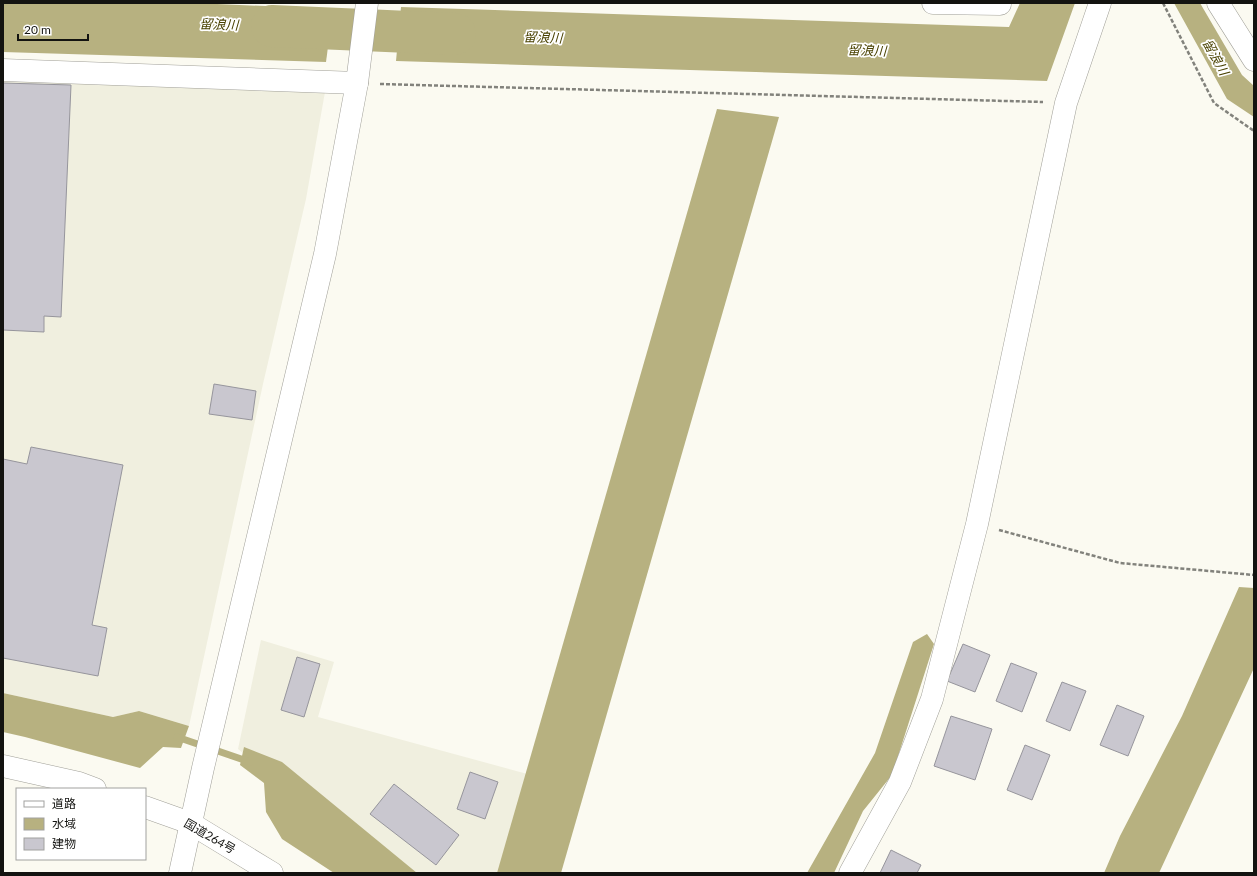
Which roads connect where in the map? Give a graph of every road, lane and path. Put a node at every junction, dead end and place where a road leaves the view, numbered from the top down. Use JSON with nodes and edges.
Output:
{"nodes":[{"id":1,"x":933,"y":3,"type":"edge"},
{"id":2,"x":1000,"y":3,"type":"edge"},
{"id":3,"x":1100,"y":3,"type":"edge"},
{"id":4,"x":1163,"y":3,"type":"edge"},
{"id":5,"x":1218,"y":3,"type":"edge"},
{"id":6,"x":366,"y":13,"type":"edge"},
{"id":7,"x":1254,"y":60,"type":"edge"},
{"id":8,"x":3,"y":70,"type":"edge"},
{"id":9,"x":356,"y":83,"type":"junction"},
{"id":10,"x":1066,"y":102,"type":"junction"},
{"id":11,"x":1254,"y":131,"type":"edge"},
{"id":12,"x":977,"y":524,"type":"junction"},
{"id":13,"x":1254,"y":575,"type":"edge"},
{"id":14,"x":3,"y":766,"type":"edge"},
{"id":15,"x":92,"y":788,"type":"edge"},
{"id":16,"x":146,"y":807,"type":"edge"},
{"id":17,"x":190,"y":823,"type":"junction"},
{"id":18,"x":180,"y":873,"type":"edge"},
{"id":19,"x":272,"y":873,"type":"edge"},
{"id":20,"x":850,"y":873,"type":"edge"}],
"edges":[{"from":1,"to":2,"type":"main road"},
{"from":3,"to":10,"type":"main road"},
{"from":4,"to":11,"type":"path"},
{"from":5,"to":7,"type":"main road"},
{"from":6,"to":9,"type":"main road"},
{"from":8,"to":9,"type":"main road"},
{"from":9,"to":10,"type":"path"},
{"from":9,"to":17,"type":"main road"},
{"from":10,"to":12,"type":"main road"},
{"from":12,"to":13,"type":"path"},
{"from":12,"to":20,"type":"main road"},
{"from":14,"to":15,"type":"main road"},
{"from":16,"to":17,"type":"main road","name":"国道264号"},
{"from":17,"to":18,"type":"main road"},
{"from":17,"to":19,"type":"main road","name":"国道264号"}]}
